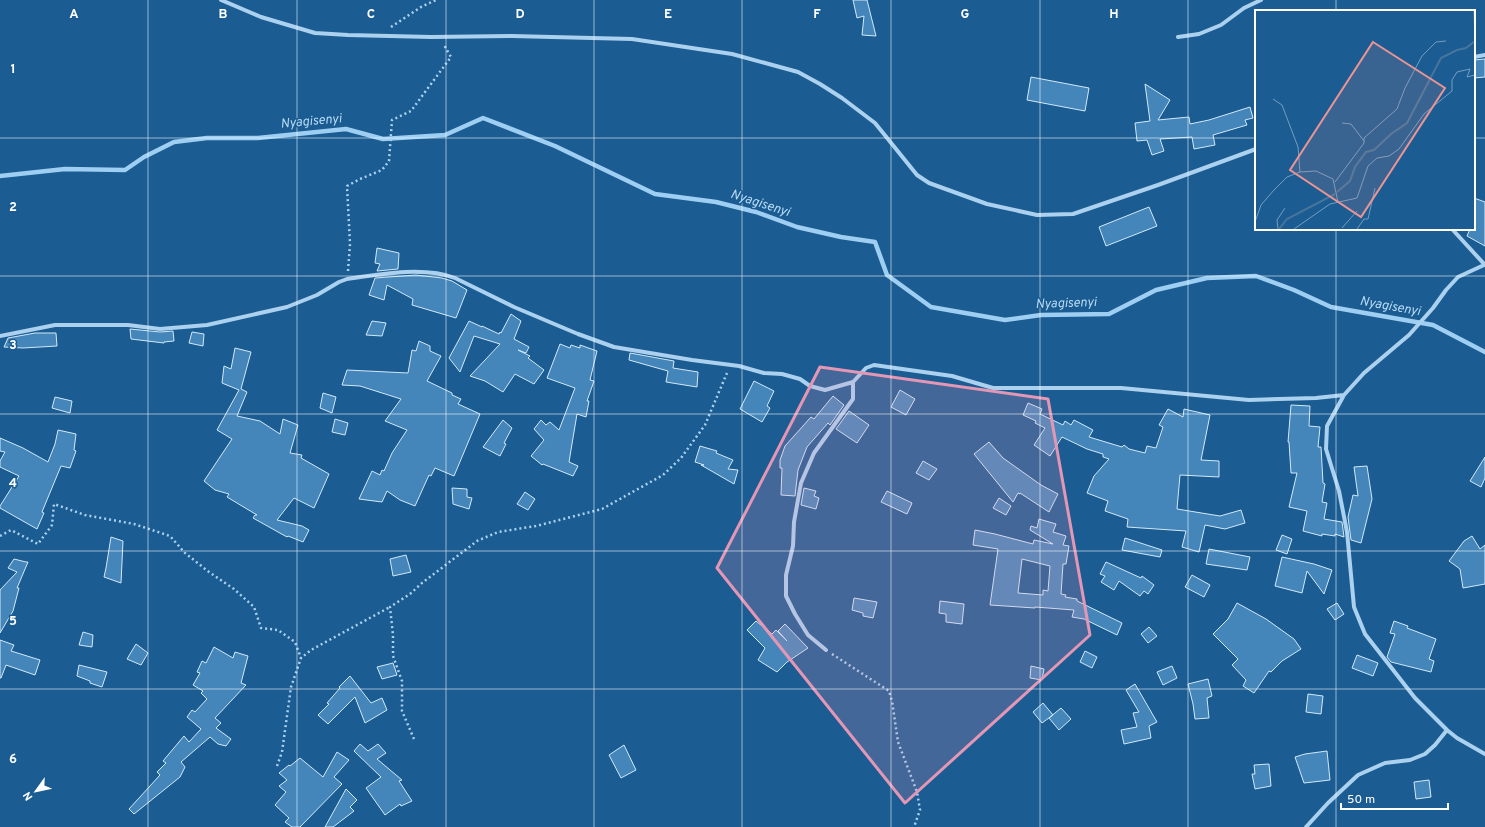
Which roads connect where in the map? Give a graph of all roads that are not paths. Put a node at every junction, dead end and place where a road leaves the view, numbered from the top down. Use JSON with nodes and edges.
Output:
{"nodes":[{"id":1,"x":221,"y":0,"type":"edge"},
{"id":2,"x":1261,"y":0,"type":"edge"},
{"id":3,"x":1178,"y":37,"type":"dead end"},
{"id":4,"x":1485,"y":55,"type":"edge"},
{"id":5,"x":1475,"y":57,"type":"edge"},
{"id":6,"x":1255,"y":149,"type":"edge"},
{"id":7,"x":1453,"y":230,"type":"edge"},
{"id":8,"x":1484,"y":265,"type":"edge"},
{"id":9,"x":0,"y":336,"type":"edge"},
{"id":10,"x":853,"y":382,"type":"junction"},
{"id":11,"x":1344,"y":395,"type":"junction"},
{"id":12,"x":826,"y":650,"type":"road end"},
{"id":13,"x":1447,"y":730,"type":"junction"},
{"id":14,"x":1485,"y":754,"type":"edge"},
{"id":15,"x":1306,"y":827,"type":"edge"}],
"edges":[{"from":1,"to":6,"type":"street"},
{"from":2,"to":3,"type":"street"},
{"from":4,"to":5,"type":"street"},
{"from":7,"to":8,"type":"street"},
{"from":8,"to":11,"type":"street"},
{"from":9,"to":10,"type":"street"},
{"from":10,"to":11,"type":"street"},
{"from":10,"to":12,"type":"street"},
{"from":11,"to":13,"type":"street"},
{"from":13,"to":14,"type":"street"},
{"from":13,"to":15,"type":"street"}]}
